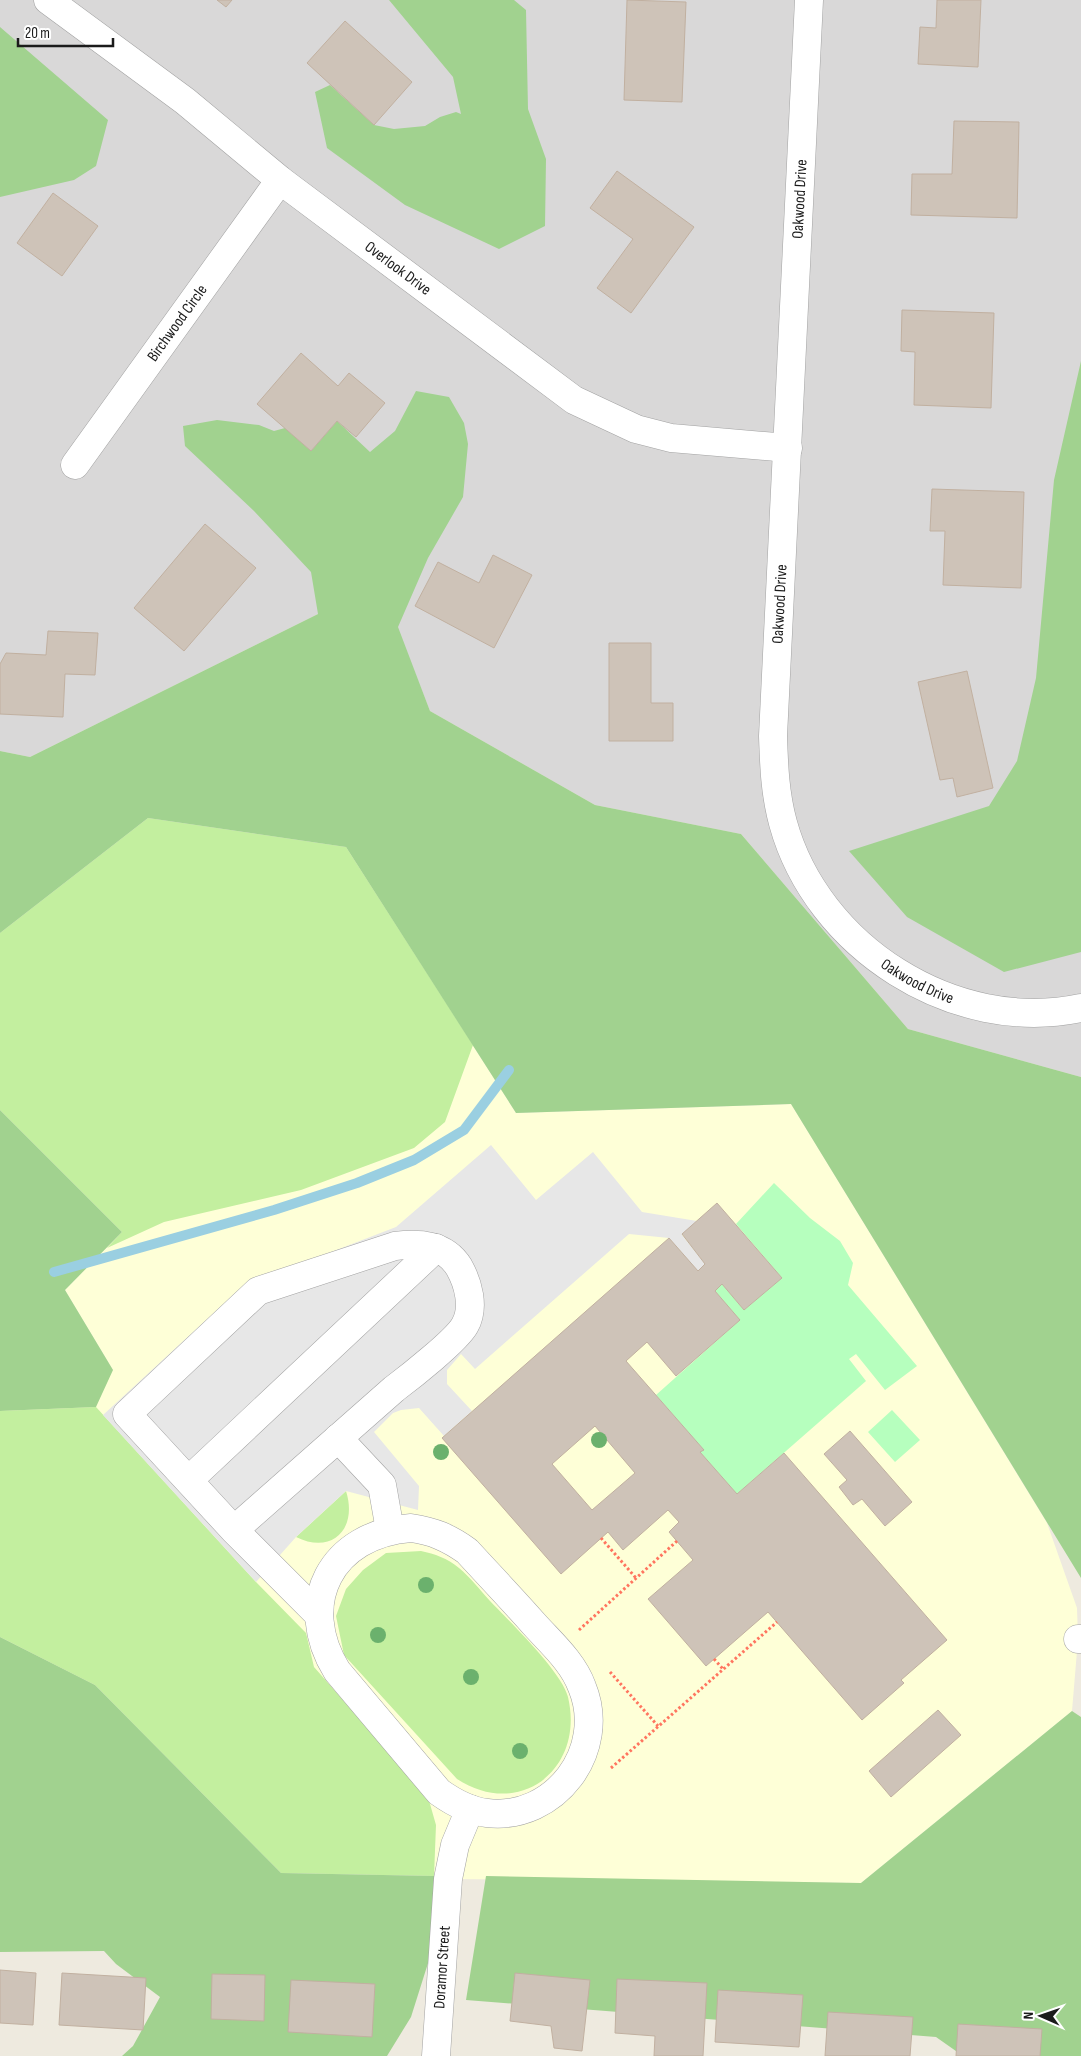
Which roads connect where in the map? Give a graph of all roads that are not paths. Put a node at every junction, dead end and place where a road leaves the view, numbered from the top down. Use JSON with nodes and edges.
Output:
{"nodes":[{"id":1,"x":48,"y":0,"type":"edge"},
{"id":2,"x":809,"y":0,"type":"edge"},
{"id":3,"x":280,"y":180,"type":"junction"},
{"id":4,"x":788,"y":448,"type":"junction"},
{"id":5,"x":75,"y":465,"type":"dead end"},
{"id":6,"x":1081,"y":1008,"type":"edge"},
{"id":7,"x":436,"y":1248,"type":"junction"},
{"id":8,"x":338,"y":1438,"type":"junction"},
{"id":9,"x":190,"y":1480,"type":"junction"},
{"id":10,"x":234,"y":1530,"type":"junction"},
{"id":11,"x":390,"y":1530,"type":"junction"},
{"id":12,"x":319,"y":1616,"type":"junction"},
{"id":13,"x":470,"y":1809,"type":"junction"},
{"id":14,"x":436,"y":2056,"type":"edge"}],
"edges":[{"from":1,"to":3,"type":"street","name":"Overlook Drive"},
{"from":2,"to":4,"type":"street","name":"Oakwood Drive"},
{"from":3,"to":4,"type":"street","name":"Overlook Drive"},
{"from":3,"to":5,"type":"street","name":"Birchwood Circle"},
{"from":4,"to":6,"type":"street","name":"Oakwood Drive"},
{"from":7,"to":8,"type":"street"},
{"from":7,"to":9,"type":"street"},
{"from":7,"to":9,"type":"street"},
{"from":8,"to":10,"type":"street"},
{"from":8,"to":11,"type":"street"},
{"from":9,"to":10,"type":"street"},
{"from":10,"to":12,"type":"street"},
{"from":11,"to":12,"type":"street"},
{"from":11,"to":13,"type":"street"},
{"from":12,"to":13,"type":"street"},
{"from":13,"to":14,"type":"street","name":"Doramor Street"}]}
